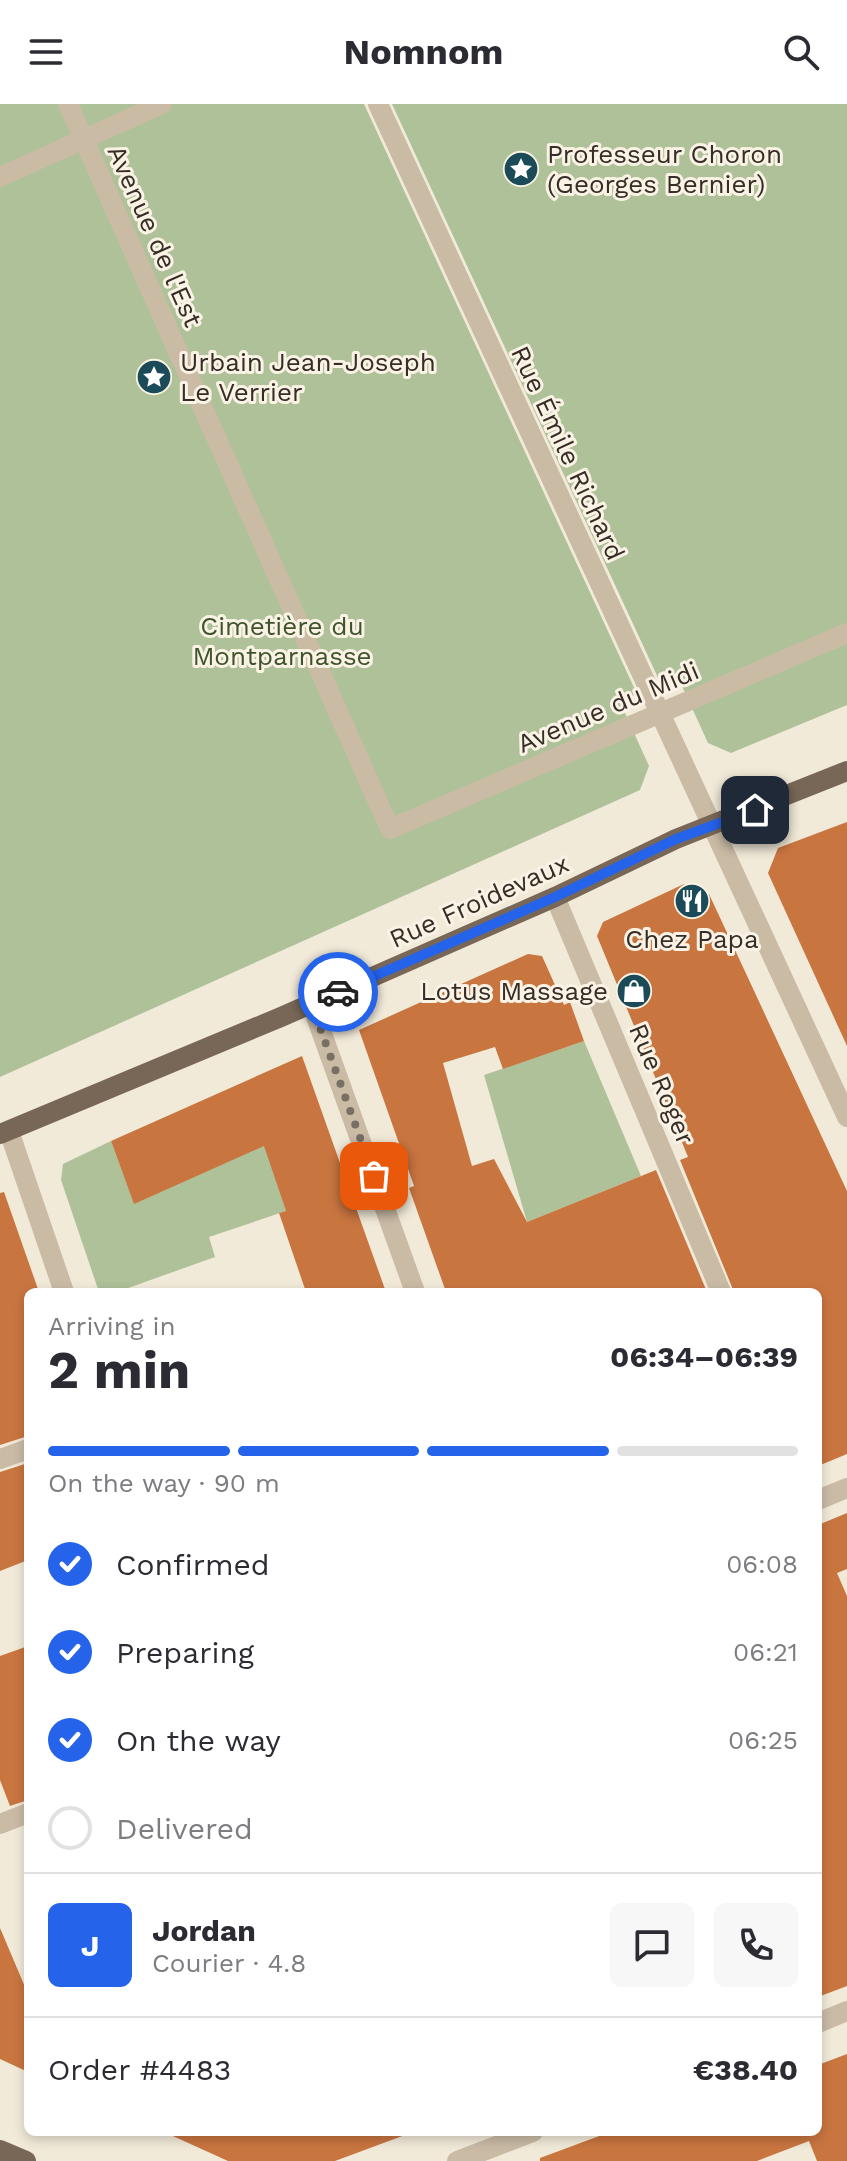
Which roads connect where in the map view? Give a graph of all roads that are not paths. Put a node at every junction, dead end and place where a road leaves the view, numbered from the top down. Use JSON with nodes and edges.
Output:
{"nodes":[{"id":1,"x":68,"y":104,"type":"edge"},
{"id":2,"x":162,"y":104,"type":"edge"},
{"id":3,"x":378,"y":104,"type":"edge"},
{"id":4,"x":84,"y":139,"type":"junction"},
{"id":5,"x":0,"y":177,"type":"edge"},
{"id":6,"x":847,"y":633,"type":"edge"},
{"id":7,"x":660,"y":713,"type":"junction"},
{"id":8,"x":847,"y":771,"type":"edge"},
{"id":9,"x":712,"y":824,"type":"junction"},
{"id":10,"x":390,"y":829,"type":"joint"},
{"id":11,"x":555,"y":897,"type":"junction"},
{"id":12,"x":311,"y":1003,"type":"junction"},
{"id":13,"x":847,"y":1117,"type":"edge"},
{"id":14,"x":4,"y":1132,"type":"edge"},
{"id":15,"x":62,"y":1288,"type":"edge"},
{"id":16,"x":414,"y":1288,"type":"edge"},
{"id":17,"x":719,"y":1288,"type":"edge"},
{"id":18,"x":24,"y":1450,"type":"edge"},
{"id":19,"x":0,"y":1459,"type":"edge"},
{"id":20,"x":847,"y":1488,"type":"edge"},
{"id":21,"x":822,"y":1498,"type":"edge"},
{"id":22,"x":24,"y":1815,"type":"edge"},
{"id":23,"x":0,"y":1824,"type":"edge"},
{"id":24,"x":847,"y":2011,"type":"edge"},
{"id":25,"x":822,"y":2021,"type":"edge"},
{"id":26,"x":523,"y":2136,"type":"edge"},
{"id":27,"x":457,"y":2161,"type":"edge"}],
"edges":[{"from":1,"to":4,"type":"street","name":"Avenue de l'Est"},
{"from":2,"to":4,"type":"street"},
{"from":3,"to":7,"type":"street","name":"Rue Émile Richard"},
{"from":4,"to":5,"type":"street"},
{"from":4,"to":10,"type":"street","name":"Avenue de l'Est"},
{"from":6,"to":7,"type":"street","name":"Avenue du Midi"},
{"from":7,"to":9,"type":"street","name":"Rue Émile Richard"},
{"from":7,"to":10,"type":"street","name":"Avenue du Midi"},
{"from":8,"to":9,"type":"main road","name":"Rue Froidevaux"},
{"from":9,"to":11,"type":"main road","name":"Rue Froidevaux"},
{"from":9,"to":13,"type":"street","name":"Rue Émile Richard"},
{"from":11,"to":12,"type":"main road","name":"Rue Froidevaux"},
{"from":11,"to":17,"type":"street","name":"Rue Roger"},
{"from":12,"to":14,"type":"main road","name":"Rue Froidevaux"},
{"from":12,"to":16,"type":"street"},
{"from":14,"to":15,"type":"street"},
{"from":18,"to":19,"type":"street"},
{"from":20,"to":21,"type":"street"},
{"from":22,"to":23,"type":"street"},
{"from":24,"to":25,"type":"street"},
{"from":26,"to":27,"type":"street"}]}
